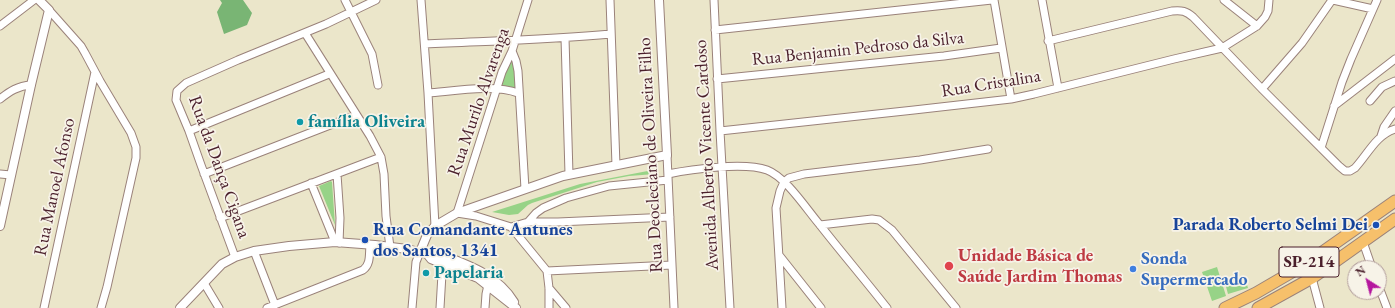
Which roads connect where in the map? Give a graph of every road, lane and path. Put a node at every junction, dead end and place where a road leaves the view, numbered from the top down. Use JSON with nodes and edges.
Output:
{"nodes":[{"id":1,"x":34,"y":0,"type":"edge"},
{"id":2,"x":39,"y":0,"type":"edge"},
{"id":3,"x":345,"y":0,"type":"edge"},
{"id":4,"x":376,"y":0,"type":"edge"},
{"id":5,"x":421,"y":0,"type":"edge"},
{"id":6,"x":528,"y":0,"type":"edge"},
{"id":7,"x":610,"y":0,"type":"edge"},
{"id":8,"x":659,"y":0,"type":"edge"},
{"id":9,"x":714,"y":0,"type":"edge"},
{"id":10,"x":993,"y":0,"type":"edge"},
{"id":11,"x":1042,"y":0,"type":"edge"},
{"id":12,"x":1224,"y":0,"type":"edge"},
{"id":13,"x":1269,"y":0,"type":"edge"},
{"id":14,"x":1333,"y":0,"type":"edge"},
{"id":15,"x":1377,"y":0,"type":"edge"},
{"id":16,"x":1373,"y":9,"type":"junction"},
{"id":17,"x":49,"y":10,"type":"junction"},
{"id":18,"x":352,"y":12,"type":"junction"},
{"id":19,"x":0,"y":26,"type":"edge"},
{"id":20,"x":1256,"y":26,"type":"junction"},
{"id":21,"x":715,"y":30,"type":"junction"},
{"id":22,"x":305,"y":33,"type":"junction"},
{"id":23,"x":611,"y":34,"type":"junction"},
{"id":24,"x":565,"y":38,"type":"junction"},
{"id":25,"x":516,"y":39,"type":"junction"},
{"id":26,"x":1048,"y":41,"type":"junction"},
{"id":27,"x":425,"y":44,"type":"junction"},
{"id":28,"x":1001,"y":48,"type":"junction"},
{"id":29,"x":1222,"y":48,"type":"junction"},
{"id":30,"x":512,"y":51,"type":"junction"},
{"id":31,"x":1395,"y":58,"type":"edge"},
{"id":32,"x":95,"y":72,"type":"junction"},
{"id":33,"x":329,"y":74,"type":"junction"},
{"id":34,"x":717,"y":79,"type":"junction"},
{"id":35,"x":1395,"y":81,"type":"edge"},
{"id":36,"x":31,"y":85,"type":"junction"},
{"id":37,"x":378,"y":85,"type":"dead end"},
{"id":38,"x":1058,"y":88,"type":"junction"},
{"id":39,"x":1262,"y":89,"type":"junction"},
{"id":40,"x":496,"y":90,"type":"junction"},
{"id":41,"x":428,"y":93,"type":"junction"},
{"id":42,"x":518,"y":93,"type":"junction"},
{"id":43,"x":0,"y":99,"type":"edge"},
{"id":44,"x":1011,"y":99,"type":"junction"},
{"id":45,"x":1370,"y":101,"type":"dead end"},
{"id":46,"x":1334,"y":106,"type":"junction"},
{"id":47,"x":1395,"y":112,"type":"edge"},
{"id":48,"x":356,"y":115,"type":"junction"},
{"id":49,"x":1395,"y":129,"type":"edge"},
{"id":50,"x":189,"y":130,"type":"junction"},
{"id":51,"x":720,"y":131,"type":"junction"},
{"id":52,"x":1381,"y":136,"type":"junction"},
{"id":53,"x":1322,"y":148,"type":"junction"},
{"id":54,"x":988,"y":149,"type":"dead end"},
{"id":55,"x":667,"y":155,"type":"junction"},
{"id":56,"x":381,"y":157,"type":"junction"},
{"id":57,"x":616,"y":165,"type":"junction"},
{"id":58,"x":722,"y":168,"type":"junction"},
{"id":59,"x":0,"y":174,"type":"edge"},
{"id":60,"x":204,"y":174,"type":"junction"},
{"id":61,"x":337,"y":174,"type":"junction"},
{"id":62,"x":569,"y":174,"type":"junction"},
{"id":63,"x":11,"y":175,"type":"junction"},
{"id":64,"x":668,"y":177,"type":"junction"},
{"id":65,"x":784,"y":182,"type":"junction"},
{"id":66,"x":311,"y":184,"type":"junction"},
{"id":67,"x":525,"y":189,"type":"junction"},
{"id":68,"x":1395,"y":202,"type":"edge"},
{"id":69,"x":457,"y":213,"type":"junction"},
{"id":70,"x":670,"y":217,"type":"junction"},
{"id":71,"x":220,"y":218,"type":"junction"},
{"id":72,"x":1395,"y":219,"type":"edge"},
{"id":73,"x":528,"y":222,"type":"junction"},
{"id":74,"x":820,"y":225,"type":"junction"},
{"id":75,"x":0,"y":226,"type":"edge"},
{"id":76,"x":435,"y":226,"type":"junction"},
{"id":77,"x":511,"y":227,"type":"junction"},
{"id":78,"x":337,"y":242,"type":"junction"},
{"id":79,"x":1363,"y":242,"type":"junction"},
{"id":80,"x":370,"y":245,"type":"junction"},
{"id":81,"x":390,"y":247,"type":"junction"},
{"id":82,"x":254,"y":251,"type":"junction"},
{"id":83,"x":423,"y":253,"type":"junction"},
{"id":84,"x":779,"y":255,"type":"junction"},
{"id":85,"x":235,"y":257,"type":"junction"},
{"id":86,"x":1369,"y":260,"type":"edge"},
{"id":87,"x":445,"y":264,"type":"junction"},
{"id":88,"x":672,"y":264,"type":"junction"},
{"id":89,"x":1304,"y":265,"type":"junction"},
{"id":90,"x":546,"y":271,"type":"junction"},
{"id":91,"x":1312,"y":278,"type":"junction"},
{"id":92,"x":204,"y":283,"type":"junction"},
{"id":93,"x":488,"y":285,"type":"junction"},
{"id":94,"x":549,"y":288,"type":"junction"},
{"id":95,"x":271,"y":307,"type":"edge"},
{"id":96,"x":44,"y":308,"type":"edge"},
{"id":97,"x":101,"y":308,"type":"edge"},
{"id":98,"x":180,"y":308,"type":"edge"},
{"id":99,"x":219,"y":308,"type":"edge"},
{"id":100,"x":412,"y":308,"type":"edge"},
{"id":101,"x":440,"y":308,"type":"edge"},
{"id":102,"x":485,"y":308,"type":"edge"},
{"id":103,"x":517,"y":308,"type":"edge"},
{"id":104,"x":549,"y":308,"type":"edge"},
{"id":105,"x":566,"y":308,"type":"edge"},
{"id":106,"x":674,"y":308,"type":"edge"},
{"id":107,"x":730,"y":308,"type":"edge"},
{"id":108,"x":782,"y":308,"type":"edge"},
{"id":109,"x":821,"y":308,"type":"edge"},
{"id":110,"x":887,"y":308,"type":"edge"},
{"id":111,"x":956,"y":308,"type":"edge"},
{"id":112,"x":1225,"y":308,"type":"edge"},
{"id":113,"x":1258,"y":308,"type":"edge"},
{"id":114,"x":1320,"y":308,"type":"edge"}],
"edges":[{"from":1,"to":19,"type":"street"},
{"from":2,"to":17,"type":"street"},
{"from":3,"to":18,"type":"street"},
{"from":4,"to":18,"type":"street","name":"Rua da Dança Cigana"},
{"from":5,"to":27,"type":"street"},
{"from":6,"to":25,"type":"street","name":"Rua Murilo Alvarenga"},
{"from":7,"to":23,"type":"street"},
{"from":8,"to":55,"type":"street","name":"Rua Deocleciano de Oliveira Filho"},
{"from":9,"to":21,"type":"street","name":"Avenida Alberto Vicente Cardoso"},
{"from":10,"to":21,"type":"street"},
{"from":10,"to":28,"type":"street"},
{"from":11,"to":26,"type":"street"},
{"from":12,"to":20,"type":"street"},
{"from":13,"to":20,"type":"street","name":"Rua Cristalina"},
{"from":14,"to":16,"type":"street"},
{"from":14,"to":39,"type":"street"},
{"from":15,"to":16,"type":"street"},
{"from":16,"to":46,"type":"street"},
{"from":17,"to":32,"type":"street"},
{"from":17,"to":36,"type":"street"},
{"from":18,"to":22,"type":"street","name":"Rua da Dança Cigana"},
{"from":18,"to":37,"type":"street"},
{"from":20,"to":29,"type":"street","name":"Rua Cristalina"},
{"from":21,"to":34,"type":"street","name":"Avenida Alberto Vicente Cardoso"},
{"from":22,"to":33,"type":"street"},
{"from":22,"to":50,"type":"street","name":"Rua da Dança Cigana"},
{"from":23,"to":24,"type":"street"},
{"from":23,"to":57,"type":"street"},
{"from":24,"to":25,"type":"street"},
{"from":24,"to":62,"type":"street"},
{"from":25,"to":27,"type":"street"},
{"from":25,"to":30,"type":"street","name":"Rua Murilo Alvarenga"},
{"from":26,"to":29,"type":"street"},
{"from":26,"to":38,"type":"street"},
{"from":27,"to":41,"type":"street"},
{"from":28,"to":34,"type":"street","name":"Rua Benjamin Pedroso da Silva"},
{"from":28,"to":44,"type":"street"},
{"from":29,"to":38,"type":"street","name":"Rua Cristalina"},
{"from":29,"to":39,"type":"street"},
{"from":30,"to":40,"type":"street","name":"Rua Murilo Alvarenga"},
{"from":30,"to":42,"type":"street"},
{"from":31,"to":46,"type":"street"},
{"from":32,"to":96,"type":"street","name":"Rua Manoel Afonso"},
{"from":32,"to":97,"type":"street"},
{"from":33,"to":48,"type":"street"},
{"from":33,"to":50,"type":"street"},
{"from":34,"to":51,"type":"street","name":"Avenida Alberto Vicente Cardoso"},
{"from":35,"to":45,"type":"street"},
{"from":36,"to":43,"type":"street"},
{"from":36,"to":63,"type":"street"},
{"from":38,"to":44,"type":"street","name":"Rua Cristalina"},
{"from":39,"to":53,"type":"street"},
{"from":40,"to":41,"type":"street"},
{"from":40,"to":42,"type":"street"},
{"from":40,"to":69,"type":"street","name":"Rua Murilo Alvarenga"},
{"from":41,"to":76,"type":"street"},
{"from":42,"to":67,"type":"street"},
{"from":44,"to":51,"type":"street","name":"Rua Cristalina"},
{"from":46,"to":53,"type":"street"},
{"from":47,"to":52,"type":"street"},
{"from":48,"to":56,"type":"street"},
{"from":48,"to":60,"type":"street"},
{"from":49,"to":52,"type":"street"},
{"from":50,"to":60,"type":"street","name":"Rua da Dança Cigana"},
{"from":51,"to":58,"type":"street","name":"Avenida Alberto Vicente Cardoso"},
{"from":52,"to":53,"type":"street"},
{"from":54,"to":65,"type":"street"},
{"from":55,"to":57,"type":"street"},
{"from":55,"to":64,"type":"street","name":"Rua Deocleciano de Oliveira Filho"},
{"from":56,"to":61,"type":"street"},
{"from":56,"to":81,"type":"street"},
{"from":57,"to":62,"type":"street"},
{"from":58,"to":64,"type":"street"},
{"from":58,"to":65,"type":"street"},
{"from":58,"to":107,"type":"street","name":"Avenida Alberto Vicente Cardoso"},
{"from":59,"to":63,"type":"street"},
{"from":60,"to":71,"type":"street","name":"Rua da Dança Cigana"},
{"from":61,"to":66,"type":"street"},
{"from":61,"to":78,"type":"street"},
{"from":62,"to":67,"type":"street"},
{"from":63,"to":75,"type":"street"},
{"from":64,"to":70,"type":"street","name":"Rua Deocleciano de Oliveira Filho"},
{"from":64,"to":73,"type":"street"},
{"from":65,"to":74,"type":"street"},
{"from":65,"to":84,"type":"street"},
{"from":66,"to":71,"type":"street"},
{"from":66,"to":78,"type":"street"},
{"from":67,"to":69,"type":"street"},
{"from":68,"to":89,"type":"main road","number":"SP-214"},
{"from":69,"to":76,"type":"street"},
{"from":69,"to":77,"type":"street"},
{"from":70,"to":73,"type":"street"},
{"from":70,"to":88,"type":"street","name":"Rua Deocleciano de Oliveira Filho"},
{"from":71,"to":85,"type":"street","name":"Rua da Dança Cigana"},
{"from":72,"to":79,"type":"main road","number":"SP-214"},
{"from":73,"to":77,"type":"street"},
{"from":74,"to":110,"type":"street"},
{"from":74,"to":111,"type":"street"},
{"from":76,"to":83,"type":"street"},
{"from":77,"to":90,"type":"street"},
{"from":78,"to":80,"type":"street"},
{"from":78,"to":82,"type":"street"},
{"from":79,"to":86,"type":"street"},
{"from":79,"to":91,"type":"main road","number":"SP-214"},
{"from":80,"to":81,"type":"street"},
{"from":80,"to":95,"type":"street"},
{"from":81,"to":83,"type":"street"},
{"from":82,"to":85,"type":"street"},
{"from":82,"to":95,"type":"street"},
{"from":83,"to":87,"type":"street"},
{"from":83,"to":100,"type":"street"},
{"from":83,"to":103,"type":"street"},
{"from":84,"to":108,"type":"street"},
{"from":84,"to":109,"type":"street"},
{"from":85,"to":92,"type":"street"},
{"from":87,"to":93,"type":"street"},
{"from":87,"to":101,"type":"street"},
{"from":88,"to":90,"type":"street"},
{"from":88,"to":106,"type":"street","name":"Rua Deocleciano de Oliveira Filho"},
{"from":89,"to":91,"type":"street"},
{"from":89,"to":112,"type":"main road","number":"SP-214"},
{"from":90,"to":94,"type":"street"},
{"from":91,"to":113,"type":"main road","number":"SP-214"},
{"from":91,"to":114,"type":"street"},
{"from":92,"to":98,"type":"street"},
{"from":92,"to":99,"type":"street"},
{"from":93,"to":102,"type":"street"},
{"from":93,"to":103,"type":"street"},
{"from":94,"to":104,"type":"street"},
{"from":94,"to":105,"type":"street"}]}
